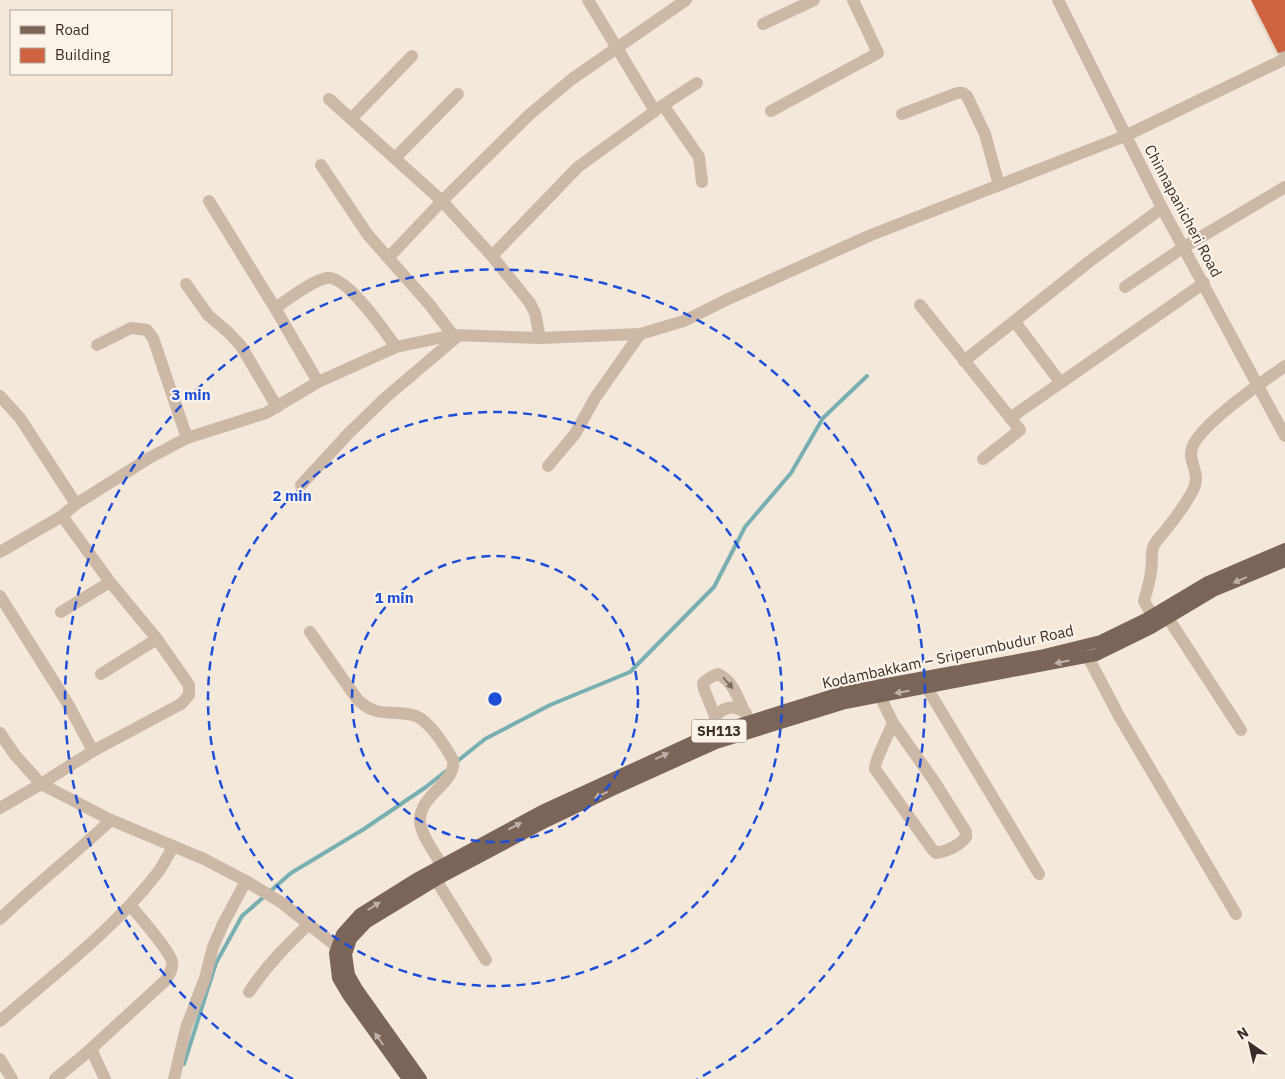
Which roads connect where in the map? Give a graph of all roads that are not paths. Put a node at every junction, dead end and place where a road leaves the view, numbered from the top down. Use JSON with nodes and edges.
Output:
{"nodes":[{"id":1,"x":588,"y":0,"type":"edge"},
{"id":2,"x":686,"y":0,"type":"edge"},
{"id":3,"x":814,"y":0,"type":"edge"},
{"id":4,"x":853,"y":0,"type":"edge"},
{"id":5,"x":1058,"y":0,"type":"edge"},
{"id":6,"x":763,"y":24,"type":"dead end"},
{"id":7,"x":617,"y":49,"type":"junction"},
{"id":8,"x":412,"y":56,"type":"dead end"},
{"id":9,"x":1285,"y":59,"type":"edge"},
{"id":10,"x":696,"y":82,"type":"dead end"},
{"id":11,"x":458,"y":94,"type":"dead end"},
{"id":12,"x":329,"y":99,"type":"dead end"},
{"id":13,"x":659,"y":108,"type":"junction"},
{"id":14,"x":771,"y":111,"type":"dead end"},
{"id":15,"x":902,"y":114,"type":"dead end"},
{"id":16,"x":351,"y":119,"type":"junction"},
{"id":17,"x":1125,"y":136,"type":"junction"},
{"id":18,"x":395,"y":158,"type":"junction"},
{"id":19,"x":321,"y":165,"type":"dead end"},
{"id":20,"x":702,"y":182,"type":"dead end"},
{"id":21,"x":1000,"y":186,"type":"junction"},
{"id":22,"x":1285,"y":187,"type":"edge"},
{"id":23,"x":209,"y":201,"type":"dead end"},
{"id":24,"x":442,"y":201,"type":"junction"},
{"id":25,"x":1162,"y":208,"type":"junction"},
{"id":26,"x":1184,"y":247,"type":"junction"},
{"id":27,"x":492,"y":256,"type":"junction"},
{"id":28,"x":389,"y":257,"type":"junction"},
{"id":29,"x":1204,"y":283,"type":"junction"},
{"id":30,"x":186,"y":284,"type":"dead end"},
{"id":31,"x":1125,"y":287,"type":"dead end"},
{"id":32,"x":920,"y":305,"type":"dead end"},
{"id":33,"x":275,"y":308,"type":"junction"},
{"id":34,"x":1015,"y":322,"type":"junction"},
{"id":35,"x":640,"y":334,"type":"junction"},
{"id":36,"x":455,"y":336,"type":"junction"},
{"id":37,"x":540,"y":338,"type":"junction"},
{"id":38,"x":97,"y":345,"type":"dead end"},
{"id":39,"x":396,"y":347,"type":"junction"},
{"id":40,"x":964,"y":361,"type":"junction"},
{"id":41,"x":1285,"y":366,"type":"edge"},
{"id":42,"x":318,"y":382,"type":"junction"},
{"id":43,"x":1060,"y":382,"type":"junction"},
{"id":44,"x":1259,"y":385,"type":"junction"},
{"id":45,"x":0,"y":396,"type":"edge"},
{"id":46,"x":277,"y":406,"type":"junction"},
{"id":47,"x":1010,"y":418,"type":"junction"},
{"id":48,"x":1285,"y":436,"type":"edge"},
{"id":49,"x":187,"y":438,"type":"junction"},
{"id":50,"x":983,"y":459,"type":"dead end"},
{"id":51,"x":548,"y":466,"type":"dead end"},
{"id":52,"x":301,"y":484,"type":"dead end"},
{"id":53,"x":76,"y":504,"type":"junction"},
{"id":54,"x":62,"y":516,"type":"junction"},
{"id":55,"x":1285,"y":549,"type":"edge"},
{"id":56,"x":0,"y":552,"type":"edge"},
{"id":57,"x":1285,"y":561,"type":"edge"},
{"id":58,"x":110,"y":582,"type":"junction"},
{"id":59,"x":0,"y":596,"type":"edge"},
{"id":60,"x":61,"y":612,"type":"dead end"},
{"id":61,"x":1152,"y":615,"type":"junction"},
{"id":62,"x":1168,"y":618,"type":"junction"},
{"id":63,"x":310,"y":632,"type":"dead end"},
{"id":64,"x":157,"y":639,"type":"junction"},
{"id":65,"x":1088,"y":657,"type":"junction"},
{"id":66,"x":101,"y":674,"type":"dead end"},
{"id":67,"x":927,"y":688,"type":"junction"},
{"id":68,"x":880,"y":696,"type":"junction"},
{"id":69,"x":715,"y":716,"type":"junction"},
{"id":70,"x":747,"y":716,"type":"junction"},
{"id":71,"x":894,"y":723,"type":"junction"},
{"id":72,"x":1241,"y":730,"type":"dead end"},
{"id":73,"x":715,"y":732,"type":"junction"},
{"id":74,"x":0,"y":733,"type":"edge"},
{"id":75,"x":93,"y":751,"type":"junction"},
{"id":76,"x":41,"y":784,"type":"junction"},
{"id":77,"x":0,"y":808,"type":"edge"},
{"id":78,"x":111,"y":820,"type":"junction"},
{"id":79,"x":173,"y":847,"type":"junction"},
{"id":80,"x":442,"y":865,"type":"junction"},
{"id":81,"x":1038,"y":874,"type":"dead end"},
{"id":82,"x":436,"y":880,"type":"junction"},
{"id":83,"x":246,"y":881,"type":"junction"},
{"id":84,"x":130,"y":905,"type":"junction"},
{"id":85,"x":1236,"y":914,"type":"dead end"},
{"id":86,"x":0,"y":919,"type":"edge"},
{"id":87,"x":309,"y":924,"type":"junction"},
{"id":88,"x":341,"y":950,"type":"junction"},
{"id":89,"x":486,"y":960,"type":"dead end"},
{"id":90,"x":249,"y":992,"type":"dead end"},
{"id":91,"x":0,"y":1021,"type":"edge"},
{"id":92,"x":91,"y":1049,"type":"junction"},
{"id":93,"x":0,"y":1059,"type":"edge"},
{"id":94,"x":12,"y":1079,"type":"edge"},
{"id":95,"x":55,"y":1079,"type":"edge"},
{"id":96,"x":105,"y":1079,"type":"edge"},
{"id":97,"x":174,"y":1079,"type":"edge"},
{"id":98,"x":408,"y":1079,"type":"edge"},
{"id":99,"x":421,"y":1079,"type":"edge"}],
"edges":[{"from":1,"to":7,"type":"street"},
{"from":2,"to":7,"type":"street"},
{"from":3,"to":6,"type":"street"},
{"from":4,"to":14,"type":"street"},
{"from":5,"to":17,"type":"street","name":"Chinnapanicheri Road"},
{"from":7,"to":13,"type":"street"},
{"from":7,"to":24,"type":"street"},
{"from":8,"to":16,"type":"street"},
{"from":9,"to":17,"type":"street"},
{"from":10,"to":13,"type":"street"},
{"from":11,"to":18,"type":"street"},
{"from":12,"to":16,"type":"street"},
{"from":13,"to":20,"type":"street"},
{"from":13,"to":27,"type":"street"},
{"from":15,"to":21,"type":"street"},
{"from":16,"to":18,"type":"street"},
{"from":17,"to":21,"type":"street"},
{"from":17,"to":25,"type":"street","name":"Chinnapanicheri Road"},
{"from":18,"to":24,"type":"street"},
{"from":19,"to":28,"type":"street"},
{"from":21,"to":35,"type":"street"},
{"from":22,"to":26,"type":"street"},
{"from":23,"to":33,"type":"street"},
{"from":24,"to":27,"type":"street"},
{"from":24,"to":28,"type":"street"},
{"from":25,"to":26,"type":"street","name":"Chinnapanicheri Road"},
{"from":25,"to":34,"type":"street"},
{"from":26,"to":29,"type":"street","name":"Chinnapanicheri Road"},
{"from":26,"to":31,"type":"street"},
{"from":27,"to":37,"type":"street"},
{"from":28,"to":36,"type":"street"},
{"from":29,"to":43,"type":"street"},
{"from":29,"to":44,"type":"street","name":"Chinnapanicheri Road"},
{"from":30,"to":46,"type":"street"},
{"from":32,"to":40,"type":"street"},
{"from":33,"to":39,"type":"street"},
{"from":33,"to":42,"type":"street"},
{"from":34,"to":40,"type":"street"},
{"from":34,"to":43,"type":"street"},
{"from":35,"to":37,"type":"street"},
{"from":35,"to":51,"type":"street"},
{"from":36,"to":37,"type":"street"},
{"from":36,"to":39,"type":"street"},
{"from":36,"to":52,"type":"street"},
{"from":38,"to":49,"type":"street"},
{"from":39,"to":42,"type":"street"},
{"from":40,"to":47,"type":"street"},
{"from":41,"to":44,"type":"street"},
{"from":42,"to":46,"type":"street"},
{"from":43,"to":47,"type":"street"},
{"from":44,"to":48,"type":"street","name":"Chinnapanicheri Road"},
{"from":44,"to":61,"type":"street"},
{"from":45,"to":53,"type":"street"},
{"from":46,"to":49,"type":"street"},
{"from":47,"to":50,"type":"street"},
{"from":49,"to":53,"type":"street"},
{"from":53,"to":54,"type":"street"},
{"from":54,"to":56,"type":"street"},
{"from":54,"to":58,"type":"street"},
{"from":55,"to":61,"type":"main road","name":"Kodambakkam – Sriperumbudur Road","number":"SH113"},
{"from":57,"to":62,"type":"main road","name":"Kodambakkam – Sriperumbudur Road","number":"SH113","one_way":true},
{"from":58,"to":60,"type":"street"},
{"from":58,"to":64,"type":"street"},
{"from":59,"to":75,"type":"street"},
{"from":61,"to":70,"type":"main road","name":"Kodambakkam – Sriperumbudur Road","number":"SH113"},
{"from":62,"to":65,"type":"main road","name":"Kodambakkam – Sriperumbudur Road","number":"SH113"},
{"from":62,"to":72,"type":"street"},
{"from":63,"to":80,"type":"street"},
{"from":64,"to":66,"type":"street"},
{"from":64,"to":75,"type":"street"},
{"from":65,"to":67,"type":"main road","name":"Kodambakkam – Sriperumbudur Road","number":"SH113","one_way":true},
{"from":65,"to":85,"type":"street"},
{"from":67,"to":68,"type":"main road","name":"Kodambakkam – Sriperumbudur Road","number":"SH113","one_way":true},
{"from":67,"to":81,"type":"street"},
{"from":68,"to":71,"type":"street"},
{"from":68,"to":82,"type":"main road","name":"Kodambakkam – Sriperumbudur Road","number":"SH113","one_way":true},
{"from":69,"to":70,"type":"street"},
{"from":69,"to":70,"type":"street","one_way":true},
{"from":69,"to":73,"type":"street"},
{"from":70,"to":73,"type":"main road","name":"Kodambakkam – Sriperumbudur Road","number":"SH113"},
{"from":71,"to":71,"type":"street"},
{"from":80,"to":73,"type":"main road","name":"Kodambakkam – Sriperumbudur Road","number":"SH113","one_way":true},
{"from":74,"to":76,"type":"street"},
{"from":75,"to":76,"type":"street"},
{"from":76,"to":77,"type":"street"},
{"from":76,"to":78,"type":"street"},
{"from":78,"to":79,"type":"street"},
{"from":78,"to":86,"type":"street"},
{"from":79,"to":83,"type":"street"},
{"from":79,"to":84,"type":"street"},
{"from":88,"to":80,"type":"main road","name":"Kodambakkam – Sriperumbudur Road","number":"SH113","one_way":true},
{"from":82,"to":88,"type":"main road","name":"Kodambakkam – Sriperumbudur Road","number":"SH113"},
{"from":82,"to":89,"type":"street"},
{"from":83,"to":87,"type":"street"},
{"from":83,"to":97,"type":"street"},
{"from":84,"to":91,"type":"street"},
{"from":84,"to":92,"type":"street"},
{"from":87,"to":88,"type":"street"},
{"from":87,"to":90,"type":"street"},
{"from":98,"to":88,"type":"main road","one_way":true},
{"from":88,"to":99,"type":"main road"},
{"from":92,"to":95,"type":"street"},
{"from":92,"to":96,"type":"street"},
{"from":93,"to":94,"type":"street"}]}
